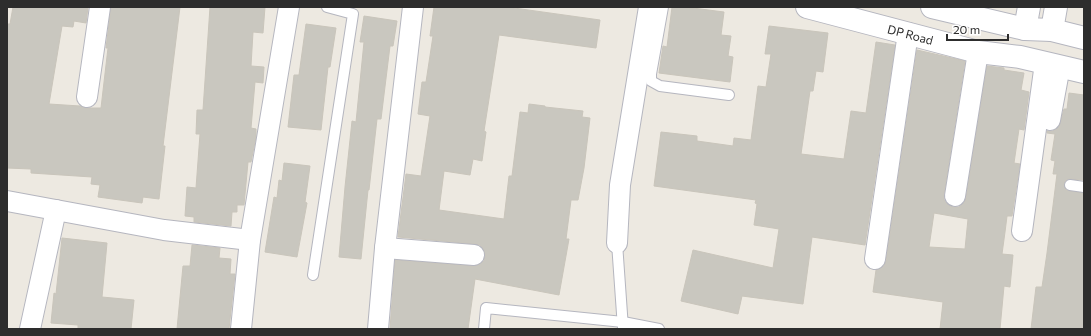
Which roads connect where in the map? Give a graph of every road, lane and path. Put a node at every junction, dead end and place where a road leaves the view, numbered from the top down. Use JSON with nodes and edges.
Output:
{"nodes":[{"id":1,"x":100,"y":7,"type":"edge"},
{"id":2,"x":289,"y":7,"type":"edge"},
{"id":3,"x":327,"y":7,"type":"edge"},
{"id":4,"x":414,"y":7,"type":"edge"},
{"id":5,"x":649,"y":7,"type":"edge"},
{"id":6,"x":663,"y":7,"type":"edge"},
{"id":7,"x":807,"y":7,"type":"edge"},
{"id":8,"x":932,"y":7,"type":"edge"},
{"id":9,"x":1029,"y":7,"type":"edge"},
{"id":10,"x":1056,"y":7,"type":"edge"},
{"id":11,"x":1025,"y":29,"type":"junction"},
{"id":12,"x":1052,"y":30,"type":"junction"},
{"id":13,"x":908,"y":33,"type":"junction"},
{"id":14,"x":1084,"y":38,"type":"edge"},
{"id":15,"x":978,"y":52,"type":"junction"},
{"id":16,"x":1020,"y":57,"type":"junction"},
{"id":17,"x":1052,"y":65,"type":"junction"},
{"id":18,"x":1084,"y":72,"type":"edge"},
{"id":19,"x":729,"y":95,"type":"dead end"},
{"id":20,"x":88,"y":96,"type":"dead end"},
{"id":21,"x":1038,"y":180,"type":"dead end"},
{"id":22,"x":1070,"y":185,"type":"dead end"},
{"id":23,"x":1084,"y":187,"type":"edge"},
{"id":24,"x":955,"y":196,"type":"dead end"},
{"id":25,"x":7,"y":202,"type":"edge"},
{"id":26,"x":56,"y":210,"type":"junction"},
{"id":27,"x":1022,"y":231,"type":"dead end"},
{"id":28,"x":250,"y":240,"type":"junction"},
{"id":29,"x":617,"y":243,"type":"joint"},
{"id":30,"x":385,"y":248,"type":"junction"},
{"id":31,"x":474,"y":254,"type":"dead end"},
{"id":32,"x":875,"y":259,"type":"dead end"},
{"id":33,"x":313,"y":275,"type":"dead end"},
{"id":34,"x":623,"y":326,"type":"edge"},
{"id":35,"x":30,"y":329,"type":"edge"},
{"id":36,"x":241,"y":329,"type":"edge"},
{"id":37,"x":378,"y":329,"type":"edge"},
{"id":38,"x":484,"y":329,"type":"edge"},
{"id":39,"x":659,"y":329,"type":"edge"}],
"edges":[{"from":1,"to":20,"type":"street"},
{"from":2,"to":28,"type":"street"},
{"from":3,"to":33,"type":"lane"},
{"from":4,"to":30,"type":"street"},
{"from":5,"to":29,"type":"street"},
{"from":6,"to":19,"type":"lane"},
{"from":7,"to":13,"type":"main road","name":"DP Road"},
{"from":8,"to":11,"type":"main road"},
{"from":9,"to":11,"type":"main road"},
{"from":10,"to":12,"type":"main road"},
{"from":11,"to":12,"type":"main road"},
{"from":11,"to":16,"type":"main road"},
{"from":12,"to":14,"type":"main road"},
{"from":12,"to":17,"type":"main road"},
{"from":13,"to":15,"type":"main road","name":"DP Road"},
{"from":13,"to":32,"type":"street"},
{"from":15,"to":16,"type":"main road","name":"DP Road"},
{"from":15,"to":24,"type":"street"},
{"from":16,"to":17,"type":"main road","name":"DP Road"},
{"from":17,"to":18,"type":"main road","name":"DP Road"},
{"from":17,"to":21,"type":"street"},
{"from":17,"to":27,"type":"street"},
{"from":22,"to":23,"type":"lane"},
{"from":25,"to":26,"type":"street"},
{"from":26,"to":28,"type":"street"},
{"from":26,"to":35,"type":"street"},
{"from":28,"to":36,"type":"street"},
{"from":29,"to":34,"type":"lane"},
{"from":30,"to":31,"type":"street"},
{"from":30,"to":37,"type":"street"},
{"from":34,"to":38,"type":"lane"},
{"from":34,"to":39,"type":"lane"}]}
